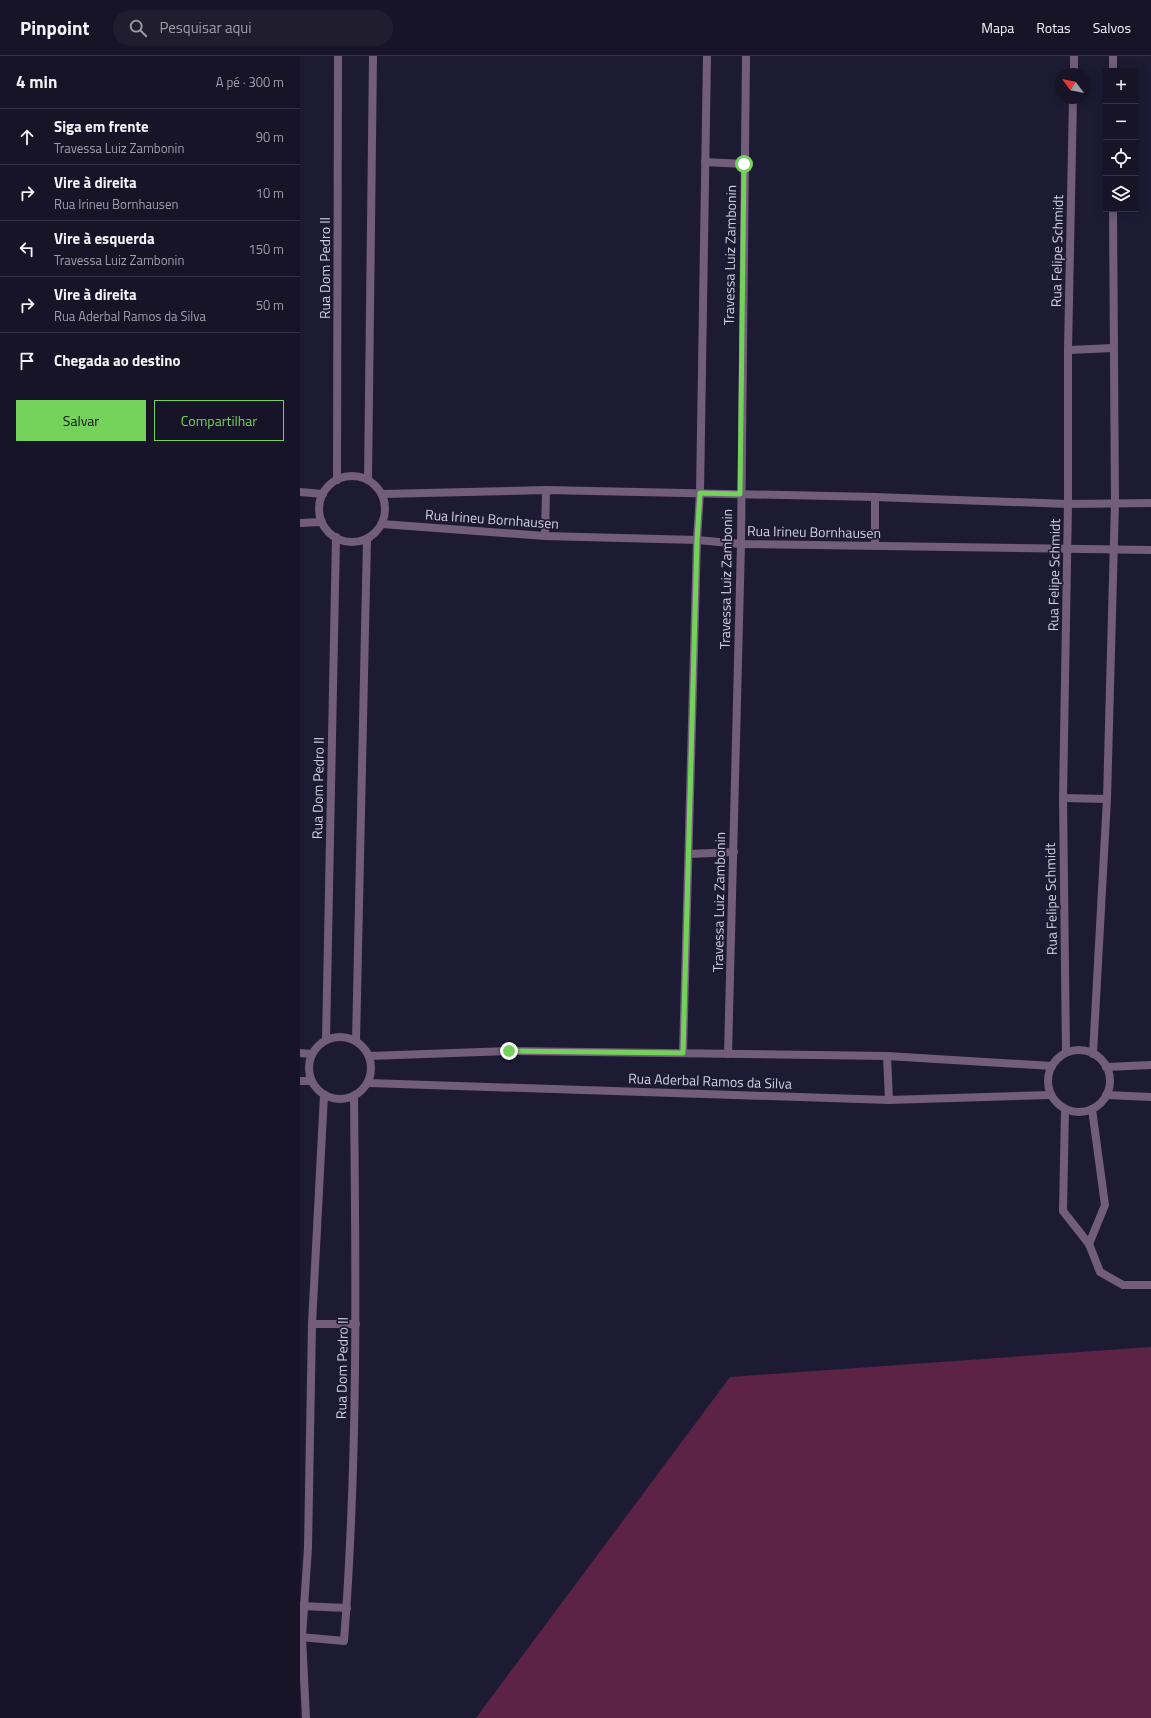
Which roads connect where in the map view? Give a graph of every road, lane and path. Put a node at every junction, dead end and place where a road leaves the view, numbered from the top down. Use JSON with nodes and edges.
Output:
{"nodes":[{"id":1,"x":338,"y":56,"type":"edge"},
{"id":2,"x":373,"y":56,"type":"edge"},
{"id":3,"x":707,"y":56,"type":"edge"},
{"id":4,"x":746,"y":56,"type":"edge"},
{"id":5,"x":1074,"y":56,"type":"edge"},
{"id":6,"x":1113,"y":56,"type":"edge"},
{"id":7,"x":1074,"y":68,"type":"edge"},
{"id":8,"x":1113,"y":68,"type":"edge"},
{"id":9,"x":1073,"y":104,"type":"edge"},
{"id":10,"x":705,"y":162,"type":"junction"},
{"id":11,"x":744,"y":164,"type":"junction"},
{"id":12,"x":1113,"y":212,"type":"edge"},
{"id":13,"x":1113,"y":348,"type":"junction"},
{"id":14,"x":1068,"y":350,"type":"junction"},
{"id":15,"x":337,"y":480,"type":"junction"},
{"id":16,"x":368,"y":480,"type":"junction"},
{"id":17,"x":546,"y":490,"type":"junction"},
{"id":18,"x":300,"y":492,"type":"edge"},
{"id":19,"x":700,"y":493,"type":"junction"},
{"id":20,"x":323,"y":494,"type":"junction"},
{"id":21,"x":382,"y":494,"type":"junction"},
{"id":22,"x":740,"y":494,"type":"junction"},
{"id":23,"x":875,"y":497,"type":"junction"},
{"id":24,"x":1115,"y":503,"type":"junction"},
{"id":25,"x":1151,"y":503,"type":"edge"},
{"id":26,"x":1068,"y":504,"type":"junction"},
{"id":27,"x":322,"y":522,"type":"junction"},
{"id":28,"x":300,"y":523,"type":"edge"},
{"id":29,"x":382,"y":524,"type":"junction"},
{"id":30,"x":545,"y":536,"type":"junction"},
{"id":31,"x":336,"y":537,"type":"junction"},
{"id":32,"x":367,"y":539,"type":"junction"},
{"id":33,"x":697,"y":540,"type":"junction"},
{"id":34,"x":741,"y":544,"type":"junction"},
{"id":35,"x":874,"y":546,"type":"junction"},
{"id":36,"x":1067,"y":548,"type":"junction"},
{"id":37,"x":1113,"y":549,"type":"junction"},
{"id":38,"x":1151,"y":550,"type":"edge"},
{"id":39,"x":1063,"y":798,"type":"junction"},
{"id":40,"x":1107,"y":799,"type":"junction"},
{"id":41,"x":734,"y":852,"type":"junction"},
{"id":42,"x":688,"y":854,"type":"junction"},
{"id":43,"x":326,"y":1040,"type":"junction"},
{"id":44,"x":356,"y":1041,"type":"junction"},
{"id":45,"x":1066,"y":1052,"type":"junction"},
{"id":46,"x":300,"y":1053,"type":"edge"},
{"id":47,"x":683,"y":1053,"type":"junction"},
{"id":48,"x":312,"y":1054,"type":"junction"},
{"id":49,"x":728,"y":1054,"type":"junction"},
{"id":50,"x":1093,"y":1054,"type":"junction"},
{"id":51,"x":369,"y":1056,"type":"junction"},
{"id":52,"x":887,"y":1056,"type":"junction"},
{"id":53,"x":1151,"y":1065,"type":"edge"},
{"id":54,"x":1052,"y":1066,"type":"junction"},
{"id":55,"x":1106,"y":1067,"type":"junction"},
{"id":56,"x":300,"y":1081,"type":"edge"},
{"id":57,"x":311,"y":1081,"type":"junction"},
{"id":58,"x":368,"y":1083,"type":"junction"},
{"id":59,"x":324,"y":1095,"type":"junction"},
{"id":60,"x":1051,"y":1095,"type":"junction"},
{"id":61,"x":1106,"y":1095,"type":"junction"},
{"id":62,"x":354,"y":1096,"type":"junction"},
{"id":63,"x":1151,"y":1097,"type":"edge"},
{"id":64,"x":889,"y":1100,"type":"junction"},
{"id":65,"x":1065,"y":1109,"type":"junction"},
{"id":66,"x":1092,"y":1109,"type":"junction"},
{"id":67,"x":1089,"y":1244,"type":"junction"},
{"id":68,"x":1151,"y":1285,"type":"edge"},
{"id":69,"x":312,"y":1324,"type":"junction"},
{"id":70,"x":356,"y":1324,"type":"junction"},
{"id":71,"x":302,"y":1606,"type":"edge"},
{"id":72,"x":347,"y":1608,"type":"junction"},
{"id":73,"x":301,"y":1637,"type":"edge"},
{"id":74,"x":306,"y":1718,"type":"edge"}],
"edges":[{"from":1,"to":15,"type":"street","name":"Rua Dom Pedro II"},
{"from":2,"to":16,"type":"street"},
{"from":3,"to":10,"type":"street","name":"Travessa Luiz Zambonin"},
{"from":4,"to":11,"type":"street","name":"Travessa Luiz Zambonin"},
{"from":5,"to":7,"type":"street"},
{"from":6,"to":8,"type":"street"},
{"from":9,"to":14,"type":"street","name":"Rua Felipe Schmidt"},
{"from":10,"to":11,"type":"street"},
{"from":10,"to":19,"type":"street","name":"Travessa Luiz Zambonin"},
{"from":11,"to":22,"type":"street","name":"Travessa Luiz Zambonin"},
{"from":12,"to":13,"type":"street"},
{"from":13,"to":14,"type":"street"},
{"from":13,"to":24,"type":"street"},
{"from":14,"to":26,"type":"street","name":"Rua Felipe Schmidt"},
{"from":15,"to":16,"type":"street"},
{"from":15,"to":20,"type":"street"},
{"from":16,"to":21,"type":"street"},
{"from":17,"to":19,"type":"street","name":"Rua Irineu Bornhausen"},
{"from":17,"to":21,"type":"street","name":"Rua Irineu Bornhausen"},
{"from":17,"to":30,"type":"street"},
{"from":18,"to":20,"type":"street"},
{"from":19,"to":22,"type":"street","name":"Rua Irineu Bornhausen"},
{"from":19,"to":33,"type":"street","name":"Travessa Luiz Zambonin"},
{"from":20,"to":27,"type":"street"},
{"from":21,"to":29,"type":"street"},
{"from":22,"to":23,"type":"street","name":"Rua Irineu Bornhausen"},
{"from":22,"to":34,"type":"street","name":"Travessa Luiz Zambonin"},
{"from":23,"to":26,"type":"street","name":"Rua Irineu Bornhausen"},
{"from":23,"to":35,"type":"street"},
{"from":24,"to":25,"type":"street","name":"Rua Irineu Bornhausen"},
{"from":24,"to":26,"type":"street","name":"Rua Irineu Bornhausen"},
{"from":24,"to":37,"type":"street"},
{"from":26,"to":36,"type":"street","name":"Rua Felipe Schmidt"},
{"from":27,"to":28,"type":"street"},
{"from":27,"to":31,"type":"street"},
{"from":29,"to":30,"type":"street","name":"Rua Irineu Bornhausen"},
{"from":29,"to":32,"type":"street"},
{"from":30,"to":33,"type":"street","name":"Rua Irineu Bornhausen"},
{"from":31,"to":32,"type":"street"},
{"from":31,"to":43,"type":"street","name":"Rua Dom Pedro II"},
{"from":32,"to":44,"type":"street"},
{"from":33,"to":34,"type":"street","name":"Rua Irineu Bornhausen"},
{"from":33,"to":42,"type":"street","name":"Travessa Luiz Zambonin"},
{"from":34,"to":35,"type":"street","name":"Rua Irineu Bornhausen"},
{"from":34,"to":41,"type":"street","name":"Travessa Luiz Zambonin"},
{"from":35,"to":36,"type":"street","name":"Rua Irineu Bornhausen"},
{"from":36,"to":37,"type":"street","name":"Rua Irineu Bornhausen"},
{"from":36,"to":39,"type":"street","name":"Rua Felipe Schmidt"},
{"from":37,"to":38,"type":"street","name":"Rua Irineu Bornhausen"},
{"from":37,"to":40,"type":"street"},
{"from":39,"to":40,"type":"street"},
{"from":39,"to":45,"type":"street","name":"Rua Felipe Schmidt"},
{"from":40,"to":50,"type":"street"},
{"from":41,"to":42,"type":"street"},
{"from":41,"to":49,"type":"street","name":"Travessa Luiz Zambonin"},
{"from":42,"to":47,"type":"street","name":"Travessa Luiz Zambonin"},
{"from":43,"to":44,"type":"street"},
{"from":43,"to":48,"type":"street"},
{"from":44,"to":51,"type":"street"},
{"from":45,"to":50,"type":"street"},
{"from":45,"to":54,"type":"street"},
{"from":46,"to":48,"type":"street"},
{"from":47,"to":49,"type":"street","name":"Rua Aderbal Ramos da Silva"},
{"from":47,"to":51,"type":"street","name":"Rua Aderbal Ramos da Silva"},
{"from":48,"to":57,"type":"street"},
{"from":49,"to":52,"type":"street","name":"Rua Aderbal Ramos da Silva"},
{"from":50,"to":55,"type":"street"},
{"from":51,"to":58,"type":"street"},
{"from":52,"to":54,"type":"street","name":"Rua Aderbal Ramos da Silva"},
{"from":52,"to":64,"type":"street"},
{"from":53,"to":55,"type":"street"},
{"from":54,"to":60,"type":"street"},
{"from":55,"to":61,"type":"street"},
{"from":56,"to":57,"type":"street"},
{"from":57,"to":59,"type":"street"},
{"from":58,"to":62,"type":"street"},
{"from":58,"to":64,"type":"street","name":"Rua Aderbal Ramos da Silva"},
{"from":59,"to":62,"type":"street"},
{"from":59,"to":69,"type":"street"},
{"from":60,"to":64,"type":"street","name":"Rua Aderbal Ramos da Silva"},
{"from":60,"to":65,"type":"street"},
{"from":61,"to":63,"type":"street"},
{"from":61,"to":66,"type":"street"},
{"from":62,"to":70,"type":"street","name":"Rua Dom Pedro II"},
{"from":65,"to":66,"type":"street"},
{"from":65,"to":67,"type":"street"},
{"from":66,"to":67,"type":"street"},
{"from":67,"to":68,"type":"street"},
{"from":69,"to":70,"type":"street"},
{"from":69,"to":71,"type":"street"},
{"from":70,"to":72,"type":"street","name":"Rua Dom Pedro II"},
{"from":71,"to":72,"type":"street"},
{"from":71,"to":73,"type":"street"},
{"from":72,"to":73,"type":"street","name":"Rua Dom Pedro II"},
{"from":73,"to":74,"type":"street"}]}
